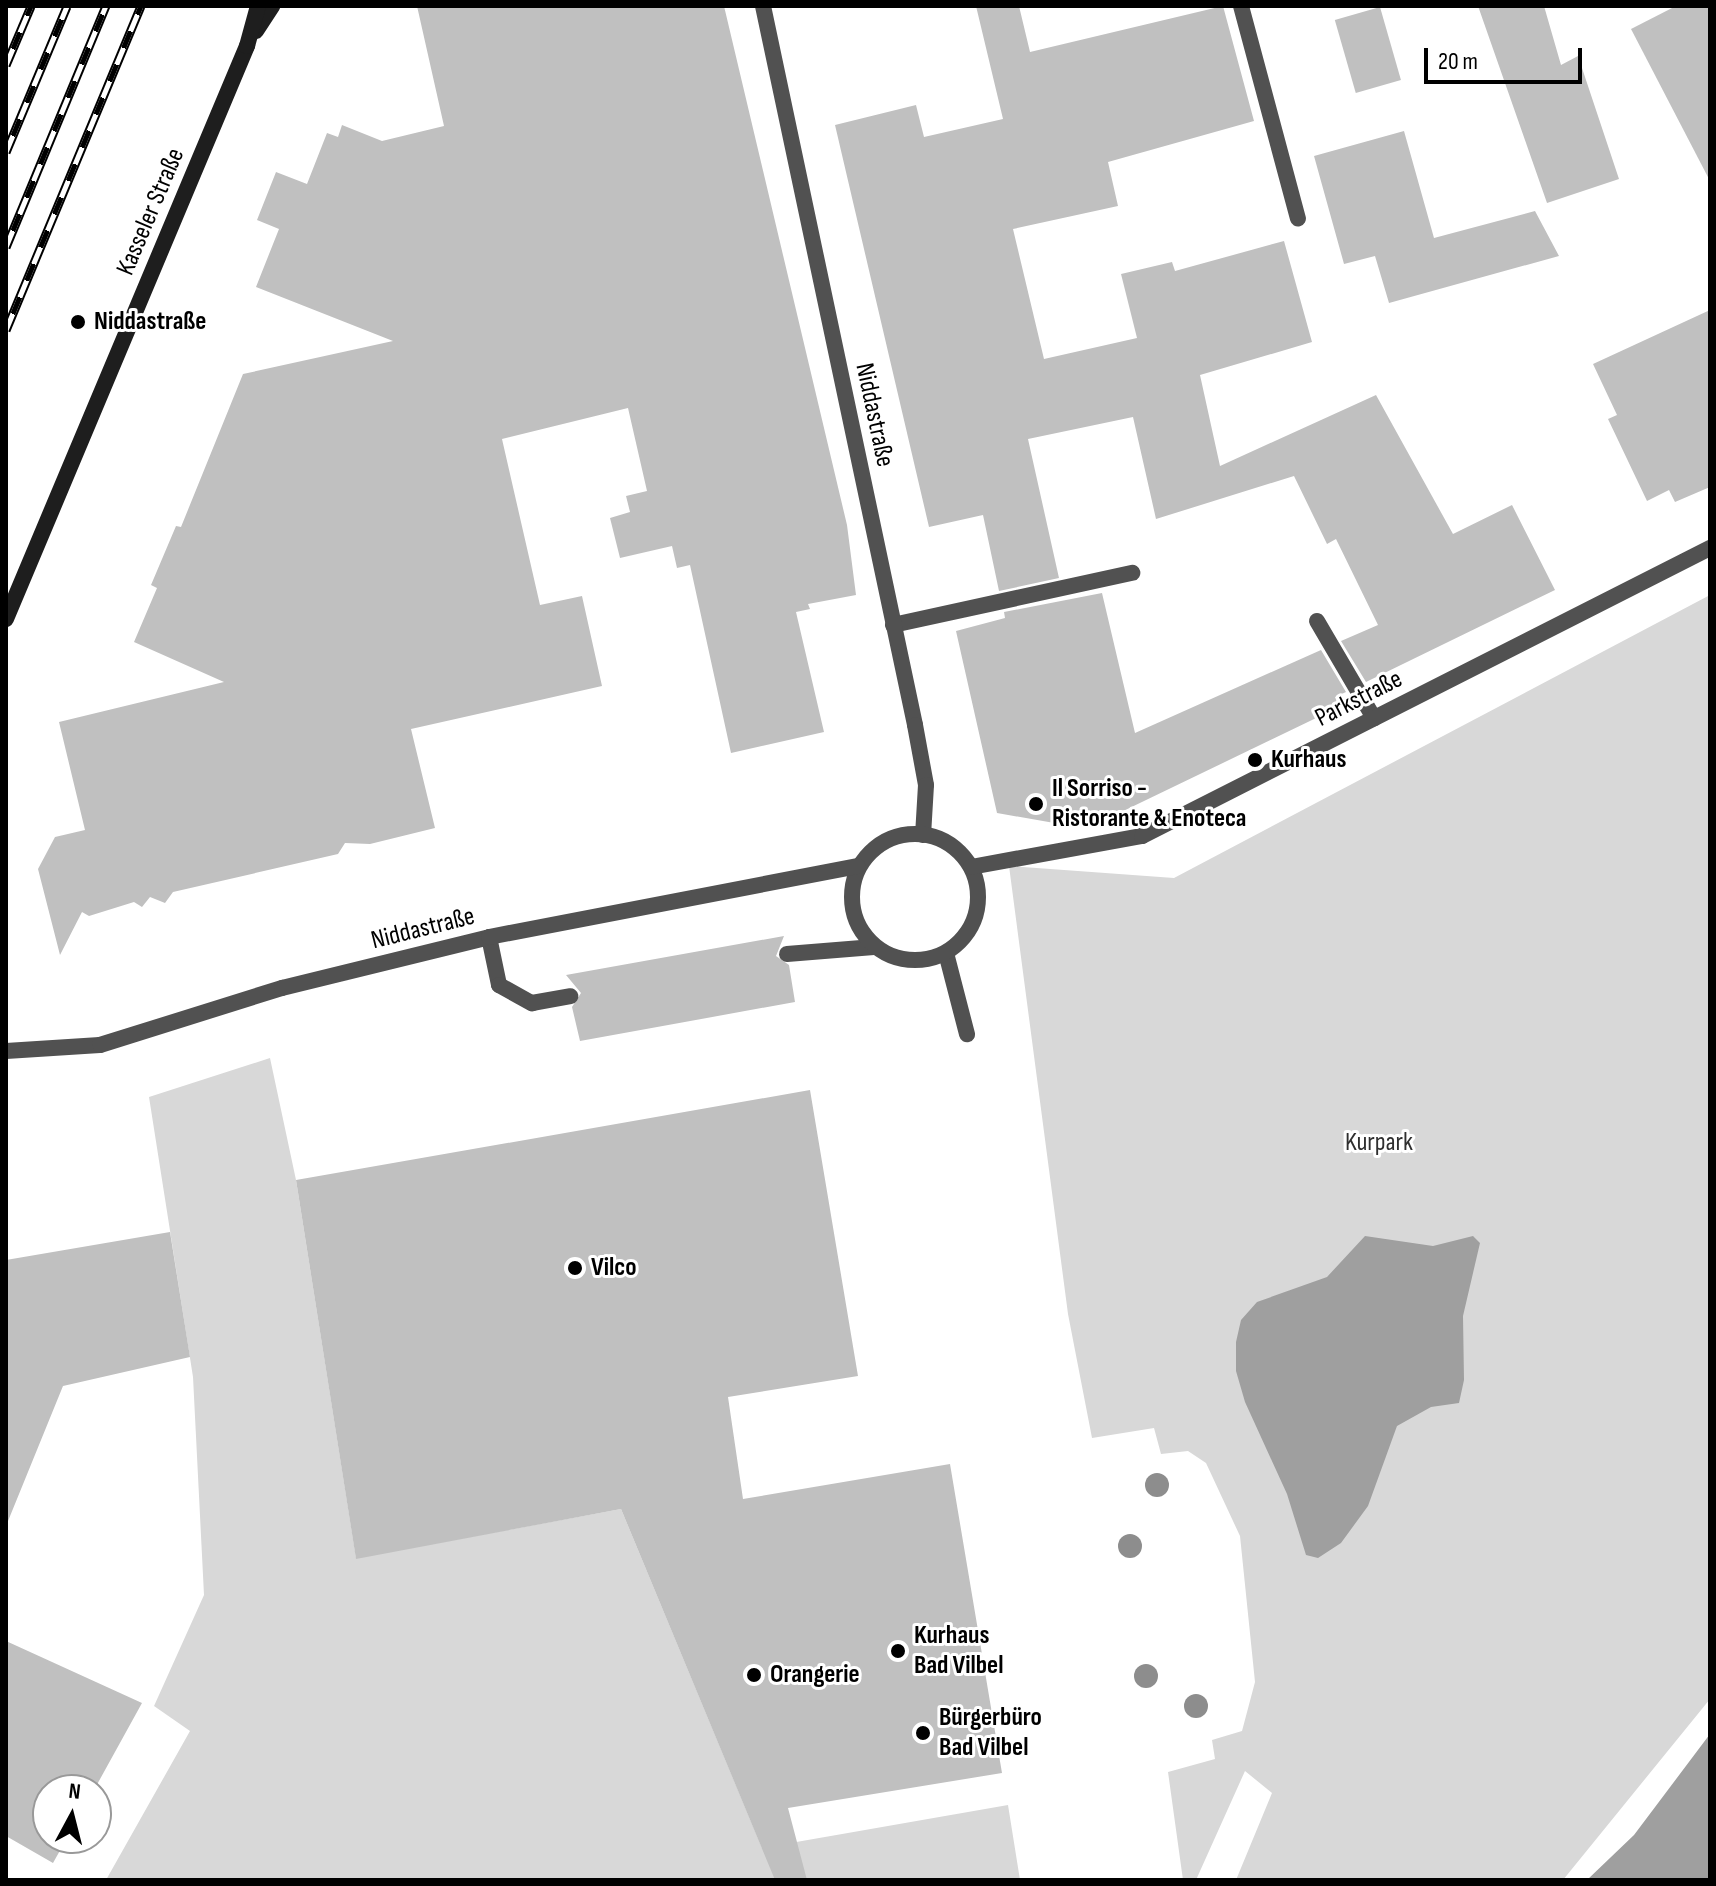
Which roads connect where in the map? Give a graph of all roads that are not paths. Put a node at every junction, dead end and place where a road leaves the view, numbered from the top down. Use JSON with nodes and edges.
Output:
{"nodes":[{"id":1,"x":258,"y":6,"type":"edge"},
{"id":2,"x":272,"y":6,"type":"edge"},
{"id":3,"x":763,"y":6,"type":"edge"},
{"id":4,"x":1241,"y":6,"type":"edge"},
{"id":5,"x":247,"y":46,"type":"junction"},
{"id":6,"x":1298,"y":218,"type":"dead end"},
{"id":7,"x":1710,"y":548,"type":"edge"},
{"id":8,"x":1132,"y":573,"type":"dead end"},
{"id":9,"x":6,"y":619,"type":"edge"},
{"id":10,"x":1317,"y":621,"type":"dead end"},
{"id":11,"x":893,"y":625,"type":"junction"},
{"id":12,"x":1374,"y":718,"type":"junction"},
{"id":13,"x":923,"y":835,"type":"junction"},
{"id":14,"x":857,"y":866,"type":"junction"},
{"id":15,"x":971,"y":867,"type":"junction"},
{"id":16,"x":489,"y":937,"type":"junction"},
{"id":17,"x":874,"y":947,"type":"junction"},
{"id":18,"x":946,"y":953,"type":"junction"},
{"id":19,"x":787,"y":954,"type":"dead end"},
{"id":20,"x":570,"y":996,"type":"dead end"},
{"id":21,"x":967,"y":1034,"type":"dead end"},
{"id":22,"x":6,"y":1051,"type":"edge"}],
"edges":[{"from":1,"to":5,"type":"main road","name":"Kasseler Straße"},
{"from":2,"to":5,"type":"main road","name":"Kasseler Straße"},
{"from":3,"to":11,"type":"street","name":"Niddastraße"},
{"from":4,"to":6,"type":"street"},
{"from":5,"to":9,"type":"main road","name":"Kasseler Straße"},
{"from":7,"to":12,"type":"street","name":"Parkstraße"},
{"from":8,"to":11,"type":"street"},
{"from":10,"to":12,"type":"street"},
{"from":11,"to":13,"type":"street","name":"Niddastraße"},
{"from":12,"to":15,"type":"street","name":"Parkstraße"},
{"from":13,"to":14,"type":"street"},
{"from":13,"to":15,"type":"street"},
{"from":14,"to":16,"type":"street","name":"Niddastraße"},
{"from":14,"to":17,"type":"street"},
{"from":15,"to":18,"type":"street"},
{"from":16,"to":20,"type":"street"},
{"from":16,"to":22,"type":"street","name":"Niddastraße"},
{"from":17,"to":18,"type":"street"},
{"from":17,"to":19,"type":"street"},
{"from":18,"to":21,"type":"street"}]}
